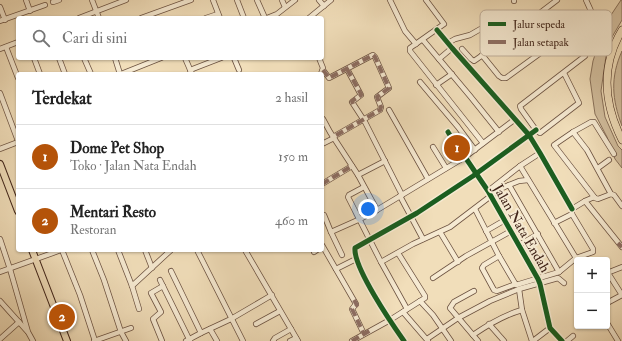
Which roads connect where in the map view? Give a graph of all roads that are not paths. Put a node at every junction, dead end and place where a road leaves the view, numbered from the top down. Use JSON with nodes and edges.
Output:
{"nodes":[{"id":1,"x":26,"y":0,"type":"edge"},
{"id":2,"x":59,"y":0,"type":"edge"},
{"id":3,"x":92,"y":0,"type":"edge"},
{"id":4,"x":126,"y":0,"type":"edge"},
{"id":5,"x":191,"y":0,"type":"edge"},
{"id":6,"x":213,"y":0,"type":"edge"},
{"id":7,"x":237,"y":0,"type":"edge"},
{"id":8,"x":258,"y":0,"type":"edge"},
{"id":9,"x":282,"y":0,"type":"edge"},
{"id":10,"x":295,"y":0,"type":"edge"},
{"id":11,"x":319,"y":0,"type":"edge"},
{"id":12,"x":331,"y":0,"type":"edge"},
{"id":13,"x":390,"y":0,"type":"edge"},
{"id":14,"x":426,"y":0,"type":"edge"},
{"id":15,"x":557,"y":0,"type":"edge"},
{"id":16,"x":586,"y":0,"type":"edge"},
{"id":17,"x":53,"y":2,"type":"dead end"},
{"id":18,"x":45,"y":5,"type":"dead end"},
{"id":19,"x":324,"y":6,"type":"junction"},
{"id":20,"x":0,"y":7,"type":"edge"},
{"id":21,"x":285,"y":7,"type":"junction"},
{"id":22,"x":544,"y":10,"type":"edge"},
{"id":23,"x":591,"y":10,"type":"edge"},
{"id":24,"x":30,"y":11,"type":"junction"},
{"id":25,"x":96,"y":12,"type":"junction"},
{"id":26,"x":85,"y":16,"type":"edge"},
{"id":27,"x":98,"y":16,"type":"edge"},
{"id":28,"x":147,"y":16,"type":"edge"},
{"id":29,"x":219,"y":16,"type":"edge"},
{"id":30,"x":243,"y":16,"type":"edge"},
{"id":31,"x":265,"y":16,"type":"edge"},
{"id":32,"x":272,"y":16,"type":"edge"},
{"id":33,"x":312,"y":16,"type":"edge"},
{"id":34,"x":2,"y":20,"type":"edge"},
{"id":35,"x":480,"y":29,"type":"edge"},
{"id":36,"x":437,"y":30,"type":"junction"},
{"id":37,"x":622,"y":30,"type":"edge"},
{"id":38,"x":622,"y":37,"type":"edge"},
{"id":39,"x":423,"y":40,"type":"junction"},
{"id":40,"x":16,"y":43,"type":"edge"},
{"id":41,"x":448,"y":43,"type":"junction"},
{"id":42,"x":416,"y":44,"type":"junction"},
{"id":43,"x":6,"y":47,"type":"junction"},
{"id":44,"x":452,"y":48,"type":"junction"},
{"id":45,"x":0,"y":49,"type":"edge"},
{"id":46,"x":462,"y":49,"type":"dead end"},
{"id":47,"x":612,"y":52,"type":"edge"},
{"id":48,"x":480,"y":56,"type":"edge"},
{"id":49,"x":483,"y":56,"type":"edge"},
{"id":50,"x":536,"y":56,"type":"edge"},
{"id":51,"x":585,"y":56,"type":"dead end"},
{"id":52,"x":611,"y":56,"type":"edge"},
{"id":53,"x":439,"y":59,"type":"junction"},
{"id":54,"x":35,"y":60,"type":"edge"},
{"id":55,"x":60,"y":60,"type":"edge"},
{"id":56,"x":85,"y":60,"type":"edge"},
{"id":57,"x":116,"y":60,"type":"edge"},
{"id":58,"x":156,"y":60,"type":"edge"},
{"id":59,"x":187,"y":60,"type":"edge"},
{"id":60,"x":217,"y":60,"type":"edge"},
{"id":61,"x":235,"y":60,"type":"edge"},
{"id":62,"x":319,"y":60,"type":"edge"},
{"id":63,"x":347,"y":69,"type":"junction"},
{"id":64,"x":239,"y":70,"type":"dead end"},
{"id":65,"x":39,"y":72,"type":"edge"},
{"id":66,"x":64,"y":72,"type":"edge"},
{"id":67,"x":90,"y":72,"type":"edge"},
{"id":68,"x":119,"y":72,"type":"edge"},
{"id":69,"x":125,"y":72,"type":"edge"},
{"id":70,"x":191,"y":72,"type":"edge"},
{"id":71,"x":322,"y":72,"type":"edge"},
{"id":72,"x":16,"y":73,"type":"edge"},
{"id":73,"x":564,"y":73,"type":"junction"},
{"id":74,"x":324,"y":74,"type":"edge"},
{"id":75,"x":452,"y":74,"type":"junction"},
{"id":76,"x":420,"y":82,"type":"dead end"},
{"id":77,"x":436,"y":85,"type":"junction"},
{"id":78,"x":0,"y":93,"type":"edge"},
{"id":79,"x":389,"y":110,"type":"dead end"},
{"id":80,"x":364,"y":120,"type":"junction"},
{"id":81,"x":514,"y":120,"type":"junction"},
{"id":82,"x":324,"y":121,"type":"edge"},
{"id":83,"x":16,"y":124,"type":"edge"},
{"id":84,"x":13,"y":125,"type":"junction"},
{"id":85,"x":536,"y":130,"type":"junction"},
{"id":86,"x":448,"y":132,"type":"dead end"},
{"id":87,"x":499,"y":132,"type":"junction"},
{"id":88,"x":573,"y":132,"type":"junction"},
{"id":89,"x":622,"y":134,"type":"edge"},
{"id":90,"x":16,"y":135,"type":"edge"},
{"id":91,"x":529,"y":135,"type":"junction"},
{"id":92,"x":334,"y":138,"type":"junction"},
{"id":93,"x":622,"y":140,"type":"edge"},
{"id":94,"x":16,"y":142,"type":"edge"},
{"id":95,"x":324,"y":143,"type":"edge"},
{"id":96,"x":483,"y":143,"type":"junction"},
{"id":97,"x":433,"y":147,"type":"dead end"},
{"id":98,"x":0,"y":148,"type":"edge"},
{"id":99,"x":475,"y":150,"type":"junction"},
{"id":100,"x":540,"y":153,"type":"junction"},
{"id":101,"x":614,"y":154,"type":"dead end"},
{"id":102,"x":465,"y":157,"type":"junction"},
{"id":103,"x":608,"y":160,"type":"dead end"},
{"id":104,"x":385,"y":161,"type":"junction"},
{"id":105,"x":0,"y":164,"type":"edge"},
{"id":106,"x":352,"y":166,"type":"junction"},
{"id":107,"x":520,"y":166,"type":"junction"},
{"id":108,"x":446,"y":168,"type":"junction"},
{"id":109,"x":598,"y":168,"type":"junction"},
{"id":110,"x":2,"y":173,"type":"edge"},
{"id":111,"x":476,"y":174,"type":"junction"},
{"id":112,"x":358,"y":175,"type":"junction"},
{"id":113,"x":428,"y":179,"type":"junction"},
{"id":114,"x":528,"y":180,"type":"junction"},
{"id":115,"x":324,"y":183,"type":"edge"},
{"id":116,"x":509,"y":185,"type":"junction"},
{"id":117,"x":364,"y":187,"type":"junction"},
{"id":118,"x":488,"y":191,"type":"junction"},
{"id":119,"x":611,"y":194,"type":"junction"},
{"id":120,"x":401,"y":195,"type":"junction"},
{"id":121,"x":491,"y":196,"type":"junction"},
{"id":122,"x":594,"y":197,"type":"junction"},
{"id":123,"x":585,"y":201,"type":"junction"},
{"id":124,"x":16,"y":206,"type":"edge"},
{"id":125,"x":622,"y":206,"type":"edge"},
{"id":126,"x":475,"y":209,"type":"junction"},
{"id":127,"x":377,"y":210,"type":"junction"},
{"id":128,"x":572,"y":212,"type":"junction"},
{"id":129,"x":324,"y":215,"type":"dead end"},
{"id":130,"x":410,"y":217,"type":"junction"},
{"id":131,"x":360,"y":219,"type":"junction"},
{"id":132,"x":504,"y":220,"type":"junction"},
{"id":133,"x":554,"y":223,"type":"junction"},
{"id":134,"x":486,"y":231,"type":"junction"},
{"id":135,"x":511,"y":231,"type":"junction"},
{"id":136,"x":331,"y":232,"type":"junction"},
{"id":137,"x":440,"y":232,"type":"junction"},
{"id":138,"x":538,"y":234,"type":"junction"},
{"id":139,"x":0,"y":239,"type":"edge"},
{"id":140,"x":371,"y":240,"type":"junction"},
{"id":141,"x":423,"y":240,"type":"junction"},
{"id":142,"x":492,"y":242,"type":"junction"},
{"id":143,"x":519,"y":245,"type":"junction"},
{"id":144,"x":1,"y":246,"type":"edge"},
{"id":145,"x":622,"y":247,"type":"edge"},
{"id":146,"x":324,"y":249,"type":"edge"},
{"id":147,"x":33,"y":252,"type":"edge"},
{"id":148,"x":56,"y":252,"type":"edge"},
{"id":149,"x":63,"y":252,"type":"edge"},
{"id":150,"x":93,"y":252,"type":"edge"},
{"id":151,"x":119,"y":252,"type":"edge"},
{"id":152,"x":147,"y":252,"type":"edge"},
{"id":153,"x":169,"y":252,"type":"edge"},
{"id":154,"x":198,"y":252,"type":"edge"},
{"id":155,"x":246,"y":252,"type":"edge"},
{"id":156,"x":398,"y":252,"type":"junction"},
{"id":157,"x":342,"y":255,"type":"dead end"},
{"id":158,"x":499,"y":256,"type":"junction"},
{"id":159,"x":575,"y":257,"type":"edge"},
{"id":160,"x":579,"y":257,"type":"edge"},
{"id":161,"x":36,"y":259,"type":"junction"},
{"id":162,"x":356,"y":260,"type":"junction"},
{"id":163,"x":574,"y":260,"type":"edge"},
{"id":164,"x":381,"y":262,"type":"junction"},
{"id":165,"x":458,"y":262,"type":"junction"},
{"id":166,"x":622,"y":266,"type":"edge"},
{"id":167,"x":152,"y":268,"type":"junction"},
{"id":168,"x":10,"y":269,"type":"junction"},
{"id":169,"x":336,"y":269,"type":"junction"},
{"id":170,"x":171,"y":271,"type":"dead end"},
{"id":171,"x":0,"y":272,"type":"edge"},
{"id":172,"x":559,"y":272,"type":"junction"},
{"id":173,"x":610,"y":272,"type":"edge"},
{"id":174,"x":610,"y":277,"type":"edge"},
{"id":175,"x":433,"y":278,"type":"dead end"},
{"id":176,"x":160,"y":280,"type":"dead end"},
{"id":177,"x":539,"y":281,"type":"junction"},
{"id":178,"x":564,"y":283,"type":"dead end"},
{"id":179,"x":516,"y":284,"type":"junction"},
{"id":180,"x":132,"y":286,"type":"junction"},
{"id":181,"x":163,"y":286,"type":"junction"},
{"id":182,"x":520,"y":289,"type":"junction"},
{"id":183,"x":474,"y":291,"type":"dead end"},
{"id":184,"x":272,"y":295,"type":"junction"},
{"id":185,"x":622,"y":295,"type":"edge"},
{"id":186,"x":0,"y":301,"type":"edge"},
{"id":187,"x":420,"y":301,"type":"junction"},
{"id":188,"x":610,"y":301,"type":"edge"},
{"id":189,"x":139,"y":309,"type":"dead end"},
{"id":190,"x":405,"y":310,"type":"junction"},
{"id":191,"x":522,"y":310,"type":"junction"},
{"id":192,"x":280,"y":311,"type":"junction"},
{"id":193,"x":458,"y":318,"type":"junction"},
{"id":194,"x":231,"y":319,"type":"junction"},
{"id":195,"x":390,"y":320,"type":"junction"},
{"id":196,"x":19,"y":322,"type":"junction"},
{"id":197,"x":256,"y":324,"type":"dead end"},
{"id":198,"x":489,"y":324,"type":"junction"},
{"id":199,"x":131,"y":328,"type":"dead end"},
{"id":200,"x":443,"y":328,"type":"junction"},
{"id":201,"x":550,"y":328,"type":"junction"},
{"id":202,"x":610,"y":328,"type":"edge"},
{"id":203,"x":210,"y":329,"type":"junction"},
{"id":204,"x":291,"y":329,"type":"junction"},
{"id":205,"x":28,"y":332,"type":"junction"},
{"id":206,"x":121,"y":332,"type":"junction"},
{"id":207,"x":201,"y":333,"type":"junction"},
{"id":208,"x":364,"y":334,"type":"junction"},
{"id":209,"x":473,"y":335,"type":"junction"},
{"id":210,"x":573,"y":336,"type":"dead end"},
{"id":211,"x":0,"y":339,"type":"edge"},
{"id":212,"x":188,"y":340,"type":"edge"},
{"id":213,"x":297,"y":340,"type":"edge"},
{"id":214,"x":427,"y":340,"type":"edge"},
{"id":215,"x":33,"y":341,"type":"edge"},
{"id":216,"x":67,"y":341,"type":"edge"},
{"id":217,"x":94,"y":341,"type":"edge"},
{"id":218,"x":126,"y":341,"type":"edge"},
{"id":219,"x":162,"y":341,"type":"edge"},
{"id":220,"x":217,"y":341,"type":"edge"},
{"id":221,"x":243,"y":341,"type":"edge"},
{"id":222,"x":273,"y":341,"type":"edge"},
{"id":223,"x":290,"y":341,"type":"edge"},
{"id":224,"x":352,"y":341,"type":"edge"},
{"id":225,"x":404,"y":341,"type":"edge"},
{"id":226,"x":451,"y":341,"type":"edge"},
{"id":227,"x":478,"y":341,"type":"edge"},
{"id":228,"x":504,"y":341,"type":"edge"},
{"id":229,"x":533,"y":341,"type":"edge"},
{"id":230,"x":562,"y":341,"type":"edge"},
{"id":231,"x":567,"y":341,"type":"edge"},
{"id":232,"x":618,"y":341,"type":"edge"}],
"edges":[{"from":1,"to":24,"type":"street"},
{"from":2,"to":17,"type":"street"},
{"from":3,"to":25,"type":"street"},
{"from":4,"to":25,"type":"street"},
{"from":5,"to":28,"type":"street"},
{"from":6,"to":29,"type":"street"},
{"from":7,"to":30,"type":"street"},
{"from":8,"to":31,"type":"street"},
{"from":9,"to":21,"type":"street"},
{"from":10,"to":21,"type":"street"},
{"from":11,"to":19,"type":"street"},
{"from":12,"to":19,"type":"street"},
{"from":13,"to":42,"type":"street"},
{"from":14,"to":36,"type":"street"},
{"from":15,"to":22,"type":"street"},
{"from":16,"to":23,"type":"street"},
{"from":18,"to":24,"type":"street"},
{"from":19,"to":33,"type":"street"},
{"from":20,"to":34,"type":"street"},
{"from":21,"to":32,"type":"street"},
{"from":24,"to":34,"type":"street"},
{"from":25,"to":26,"type":"street"},
{"from":25,"to":27,"type":"street"},
{"from":35,"to":41,"type":"street"},
{"from":36,"to":39,"type":"street"},
{"from":36,"to":41,"type":"street"},
{"from":37,"to":47,"type":"highway"},
{"from":38,"to":89,"type":"highway"},
{"from":39,"to":42,"type":"street"},
{"from":39,"to":53,"type":"street"},
{"from":40,"to":43,"type":"street"},
{"from":41,"to":44,"type":"street"},
{"from":42,"to":77,"type":"street"},
{"from":43,"to":45,"type":"street"},
{"from":43,"to":72,"type":"street"},
{"from":44,"to":53,"type":"street"},
{"from":44,"to":81,"type":"street"},
{"from":46,"to":48,"type":"street"},
{"from":49,"to":50,"type":"street"},
{"from":51,"to":73,"type":"street"},
{"from":52,"to":93,"type":"highway"},
{"from":53,"to":75,"type":"street"},
{"from":54,"to":65,"type":"street"},
{"from":55,"to":66,"type":"street"},
{"from":56,"to":67,"type":"street"},
{"from":57,"to":68,"type":"street"},
{"from":58,"to":69,"type":"street"},
{"from":59,"to":70,"type":"street"},
{"from":60,"to":70,"type":"street"},
{"from":61,"to":64,"type":"street"},
{"from":62,"to":71,"type":"street"},
{"from":63,"to":74,"type":"street"},
{"from":63,"to":80,"type":"street"},
{"from":63,"to":80,"type":"street"},
{"from":73,"to":85,"type":"street"},
{"from":73,"to":85,"type":"street"},
{"from":75,"to":77,"type":"street"},
{"from":75,"to":87,"type":"street"},
{"from":76,"to":99,"type":"street"},
{"from":77,"to":96,"type":"street"},
{"from":78,"to":84,"type":"street"},
{"from":79,"to":113,"type":"street"},
{"from":80,"to":92,"type":"street"},
{"from":80,"to":104,"type":"street"},
{"from":81,"to":87,"type":"street"},
{"from":81,"to":91,"type":"street"},
{"from":82,"to":92,"type":"street"},
{"from":83,"to":84,"type":"street"},
{"from":84,"to":90,"type":"street"},
{"from":85,"to":91,"type":"street"},
{"from":86,"to":102,"type":"street","name":"Jalan Nata Endah"},
{"from":87,"to":96,"type":"street"},
{"from":88,"to":101,"type":"street"},
{"from":88,"to":109,"type":"street"},
{"from":88,"to":122,"type":"street"},
{"from":91,"to":100,"type":"street"},
{"from":91,"to":111,"type":"street"},
{"from":92,"to":95,"type":"street"},
{"from":92,"to":106,"type":"street"},
{"from":94,"to":98,"type":"street"},
{"from":96,"to":99,"type":"street"},
{"from":97,"to":108,"type":"street"},
{"from":99,"to":102,"type":"street"},
{"from":100,"to":107,"type":"street"},
{"from":100,"to":128,"type":"street"},
{"from":102,"to":108,"type":"street"},
{"from":102,"to":111,"type":"street","name":"Jalan Nata Endah"},
{"from":103,"to":109,"type":"street"},
{"from":104,"to":112,"type":"street"},
{"from":104,"to":120,"type":"street"},
{"from":105,"to":110,"type":"main road"},
{"from":106,"to":112,"type":"street"},
{"from":106,"to":115,"type":"street"},
{"from":107,"to":114,"type":"street"},
{"from":107,"to":118,"type":"street"},
{"from":108,"to":113,"type":"street"},
{"from":109,"to":119,"type":"street"},
{"from":110,"to":124,"type":"main road"},
{"from":111,"to":118,"type":"street","name":"Jalan Nata Endah"},
{"from":111,"to":130,"type":"street"},
{"from":112,"to":117,"type":"street"},
{"from":113,"to":120,"type":"street"},
{"from":114,"to":116,"type":"street"},
{"from":114,"to":133,"type":"street"},
{"from":116,"to":121,"type":"street"},
{"from":116,"to":138,"type":"street"},
{"from":117,"to":127,"type":"street"},
{"from":117,"to":131,"type":"street"},
{"from":118,"to":121,"type":"street","name":"Jalan Nata Endah"},
{"from":119,"to":122,"type":"street"},
{"from":119,"to":125,"type":"street"},
{"from":120,"to":127,"type":"street"},
{"from":120,"to":130,"type":"street"},
{"from":121,"to":126,"type":"street"},
{"from":121,"to":132,"type":"street","name":"Jalan Nata Endah"},
{"from":122,"to":123,"type":"street"},
{"from":123,"to":128,"type":"street"},
{"from":123,"to":145,"type":"street"},
{"from":126,"to":134,"type":"street"},
{"from":126,"to":137,"type":"street"},
{"from":127,"to":131,"type":"street"},
{"from":128,"to":133,"type":"street"},
{"from":128,"to":160,"type":"street"},
{"from":129,"to":136,"type":"street"},
{"from":130,"to":140,"type":"street"},
{"from":130,"to":141,"type":"street"},
{"from":131,"to":136,"type":"street"},
{"from":131,"to":140,"type":"street"},
{"from":132,"to":134,"type":"street"},
{"from":132,"to":135,"type":"street","name":"Jalan Nata Endah"},
{"from":133,"to":159,"type":"street"},
{"from":134,"to":142,"type":"street"},
{"from":135,"to":142,"type":"street"},
{"from":135,"to":143,"type":"street","name":"Jalan Nata Endah"},
{"from":136,"to":157,"type":"street"},
{"from":137,"to":141,"type":"street"},
{"from":137,"to":165,"type":"street"},
{"from":138,"to":143,"type":"street"},
{"from":138,"to":172,"type":"street"},
{"from":139,"to":144,"type":"street"},
{"from":140,"to":162,"type":"street"},
{"from":140,"to":164,"type":"street"},
{"from":141,"to":156,"type":"street"},
{"from":142,"to":158,"type":"street"},
{"from":142,"to":165,"type":"street"},
{"from":143,"to":177,"type":"street","name":"Jalan Nata Endah"},
{"from":144,"to":168,"type":"street"},
{"from":146,"to":169,"type":"street"},
{"from":147,"to":161,"type":"main road"},
{"from":148,"to":161,"type":"street"},
{"from":149,"to":217,"type":"street"},
{"from":150,"to":206,"type":"street"},
{"from":151,"to":180,"type":"street"},
{"from":152,"to":167,"type":"street"},
{"from":153,"to":167,"type":"street"},
{"from":154,"to":194,"type":"street"},
{"from":155,"to":184,"type":"street"},
{"from":156,"to":164,"type":"street"},
{"from":156,"to":187,"type":"street"},
{"from":158,"to":179,"type":"street"},
{"from":158,"to":179,"type":"street"},
{"from":161,"to":168,"type":"street"},
{"from":161,"to":216,"type":"main road"},
{"from":162,"to":169,"type":"street"},
{"from":162,"to":195,"type":"street"},
{"from":163,"to":172,"type":"street"},
{"from":164,"to":190,"type":"street"},
{"from":165,"to":175,"type":"street"},
{"from":166,"to":173,"type":"street"},
{"from":167,"to":180,"type":"street"},
{"from":168,"to":171,"type":"street"},
{"from":168,"to":205,"type":"street"},
{"from":169,"to":208,"type":"street"},
{"from":170,"to":207,"type":"street"},
{"from":172,"to":177,"type":"street"},
{"from":174,"to":185,"type":"street"},
{"from":176,"to":181,"type":"street"},
{"from":177,"to":178,"type":"street"},
{"from":177,"to":179,"type":"street"},
{"from":177,"to":182,"type":"street"},
{"from":177,"to":201,"type":"street","name":"Jalan Nata Endah"},
{"from":180,"to":189,"type":"street"},
{"from":181,"to":212,"type":"street"},
{"from":181,"to":219,"type":"street"},
{"from":182,"to":191,"type":"street"},
{"from":182,"to":193,"type":"street"},
{"from":183,"to":193,"type":"street"},
{"from":184,"to":192,"type":"street"},
{"from":184,"to":194,"type":"street"},
{"from":185,"to":188,"type":"street"},
{"from":186,"to":196,"type":"street"},
{"from":187,"to":190,"type":"street"},
{"from":187,"to":200,"type":"street"},
{"from":190,"to":195,"type":"street"},
{"from":190,"to":214,"type":"street"},
{"from":191,"to":198,"type":"street"},
{"from":191,"to":229,"type":"street"},
{"from":192,"to":197,"type":"street"},
{"from":192,"to":204,"type":"street"},
{"from":193,"to":200,"type":"street"},
{"from":193,"to":209,"type":"street"},
{"from":194,"to":203,"type":"street"},
{"from":194,"to":221,"type":"street"},
{"from":195,"to":208,"type":"street"},
{"from":195,"to":225,"type":"street"},
{"from":196,"to":205,"type":"street"},
{"from":196,"to":211,"type":"street"},
{"from":198,"to":209,"type":"street"},
{"from":198,"to":228,"type":"street"},
{"from":199,"to":206,"type":"street"},
{"from":200,"to":214,"type":"street"},
{"from":200,"to":226,"type":"street"},
{"from":201,"to":229,"type":"street"},
{"from":201,"to":230,"type":"street","name":"Jalan Nata Endah"},
{"from":202,"to":232,"type":"street"},
{"from":203,"to":207,"type":"street"},
{"from":203,"to":220,"type":"street"},
{"from":204,"to":213,"type":"street"},
{"from":204,"to":222,"type":"street"},
{"from":205,"to":215,"type":"street"},
{"from":206,"to":217,"type":"street"},
{"from":206,"to":218,"type":"street"},
{"from":207,"to":212,"type":"street"},
{"from":208,"to":224,"type":"street"},
{"from":209,"to":227,"type":"street"},
{"from":210,"to":231,"type":"street"},
{"from":213,"to":223,"type":"street"}]}
